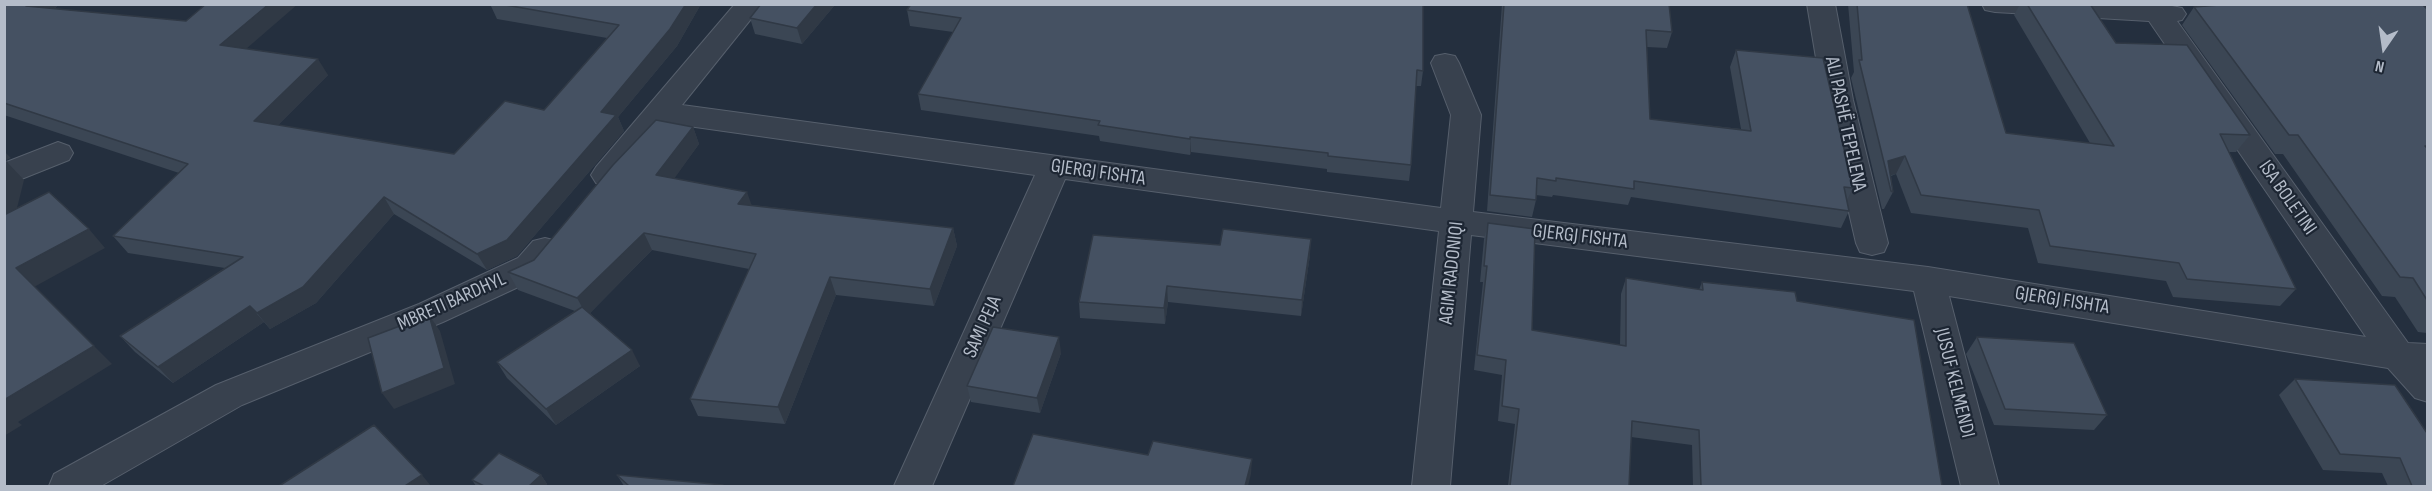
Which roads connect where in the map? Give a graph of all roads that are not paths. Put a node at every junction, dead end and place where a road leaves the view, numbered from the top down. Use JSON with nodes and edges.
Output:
{"nodes":[{"id":1,"x":750,"y":4,"type":"edge"},
{"id":2,"x":1821,"y":4,"type":"edge"},
{"id":3,"x":1995,"y":4,"type":"edge"},
{"id":4,"x":2154,"y":9,"type":"edge"},
{"id":5,"x":2202,"y":14,"type":"edge"},
{"id":6,"x":1445,"y":63,"type":"dead end"},
{"id":7,"x":660,"y":112,"type":"junction"},
{"id":8,"x":58,"y":153,"type":"dead end"},
{"id":9,"x":1054,"y":168,"type":"junction"},
{"id":10,"x":4,"y":175,"type":"edge"},
{"id":11,"x":591,"y":194,"type":"edge"},
{"id":12,"x":1458,"y":222,"type":"junction"},
{"id":13,"x":561,"y":230,"type":"edge"},
{"id":14,"x":1872,"y":243,"type":"dead end"},
{"id":15,"x":1928,"y":280,"type":"junction"},
{"id":16,"x":2413,"y":357,"type":"edge"},
{"id":17,"x":2427,"y":388,"type":"edge"},
{"id":18,"x":68,"y":486,"type":"edge"},
{"id":19,"x":913,"y":486,"type":"edge"},
{"id":20,"x":1431,"y":486,"type":"edge"},
{"id":21,"x":1980,"y":486,"type":"edge"}],
"edges":[{"from":1,"to":7,"type":"street"},
{"from":2,"to":14,"type":"street","name":"ALI PASHË TEPELENA"},
{"from":3,"to":4,"type":"street"},
{"from":4,"to":5,"type":"street"},
{"from":4,"to":16,"type":"street","name":"ISA BOLETINI"},
{"from":6,"to":12,"type":"street","name":"AGIM RADONIQI"},
{"from":7,"to":9,"type":"street","name":"GJERGJ FISHTA"},
{"from":7,"to":11,"type":"street"},
{"from":8,"to":10,"type":"street"},
{"from":9,"to":12,"type":"street","name":"GJERGJ FISHTA"},
{"from":9,"to":19,"type":"street","name":"SAMI PEJA"},
{"from":12,"to":15,"type":"street","name":"GJERGJ FISHTA"},
{"from":12,"to":20,"type":"street","name":"AGIM RADONIQI"},
{"from":13,"to":18,"type":"street","name":"MBRETI BARDHYL"},
{"from":15,"to":16,"type":"street","name":"GJERGJ FISHTA"},
{"from":15,"to":21,"type":"street","name":"JUSUF KELMENDI"},
{"from":16,"to":17,"type":"street","name":"ISA BOLETINI"}]}
